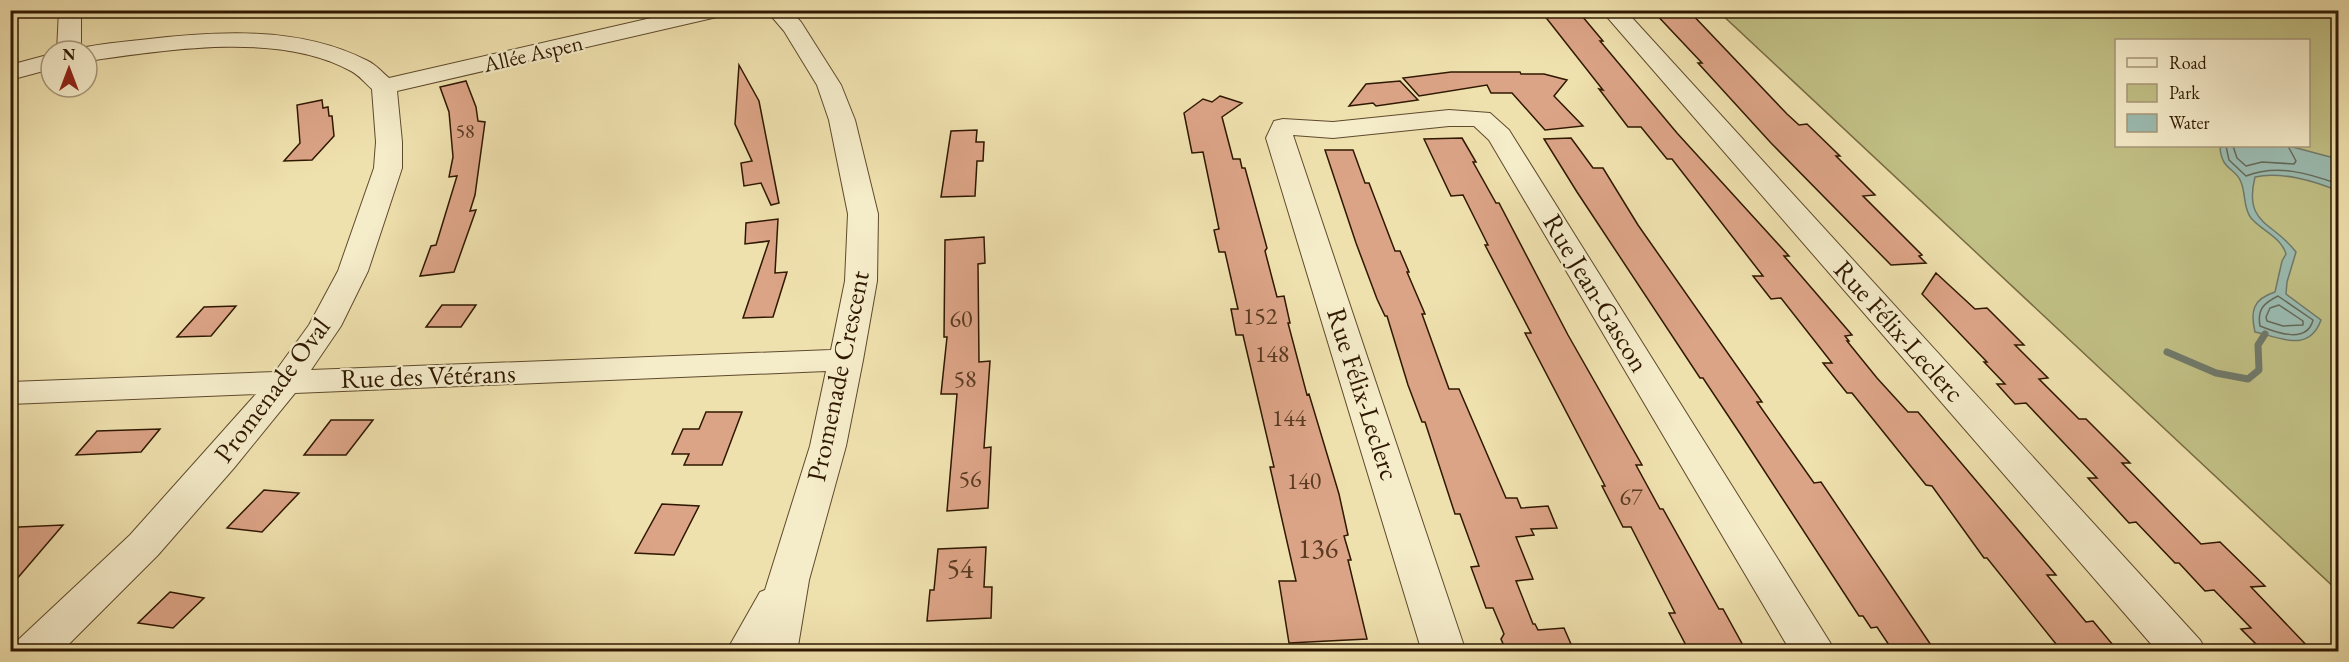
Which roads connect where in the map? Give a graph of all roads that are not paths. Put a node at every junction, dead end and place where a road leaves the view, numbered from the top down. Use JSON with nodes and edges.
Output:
{"nodes":[{"id":1,"x":70,"y":10,"type":"edge"},
{"id":2,"x":717,"y":10,"type":"edge"},
{"id":3,"x":777,"y":10,"type":"edge"},
{"id":4,"x":1612,"y":10,"type":"edge"},
{"id":5,"x":69,"y":39,"type":"edge"},
{"id":6,"x":99,"y":52,"type":"edge"},
{"id":7,"x":39,"y":65,"type":"edge"},
{"id":8,"x":10,"y":73,"type":"edge"},
{"id":9,"x":384,"y":87,"type":"junction"},
{"id":10,"x":1279,"y":138,"type":"joint"},
{"id":11,"x":846,"y":360,"type":"junction"},
{"id":12,"x":286,"y":381,"type":"junction"},
{"id":13,"x":10,"y":393,"type":"edge"},
{"id":14,"x":788,"y":580,"type":"junction"},
{"id":15,"x":33,"y":651,"type":"edge"},
{"id":16,"x":748,"y":651,"type":"edge"},
{"id":17,"x":776,"y":651,"type":"edge"},
{"id":18,"x":1444,"y":651,"type":"edge"},
{"id":19,"x":1814,"y":651,"type":"edge"},
{"id":20,"x":2185,"y":651,"type":"edge"}],
"edges":[{"from":1,"to":5,"type":"street"},
{"from":2,"to":9,"type":"street","name":"Allée Aspen"},
{"from":3,"to":11,"type":"street","name":"Promenade Crescent"},
{"from":4,"to":20,"type":"street","name":"Rue Félix-Leclerc"},
{"from":6,"to":9,"type":"street"},
{"from":7,"to":8,"type":"street"},
{"from":9,"to":12,"type":"street","name":"Promenade Oval"},
{"from":10,"to":18,"type":"street","name":"Rue Félix-Leclerc"},
{"from":10,"to":19,"type":"street","name":"Rue Jean-Gascon"},
{"from":11,"to":12,"type":"street","name":"Rue des Vétérans"},
{"from":11,"to":14,"type":"street","name":"Promenade Crescent"},
{"from":12,"to":13,"type":"street","name":"Rue des Vétérans"},
{"from":12,"to":15,"type":"street","name":"Promenade Oval"},
{"from":14,"to":16,"type":"street","name":"Promenade Crescent"},
{"from":14,"to":17,"type":"street","name":"Promenade Crescent"}]}
